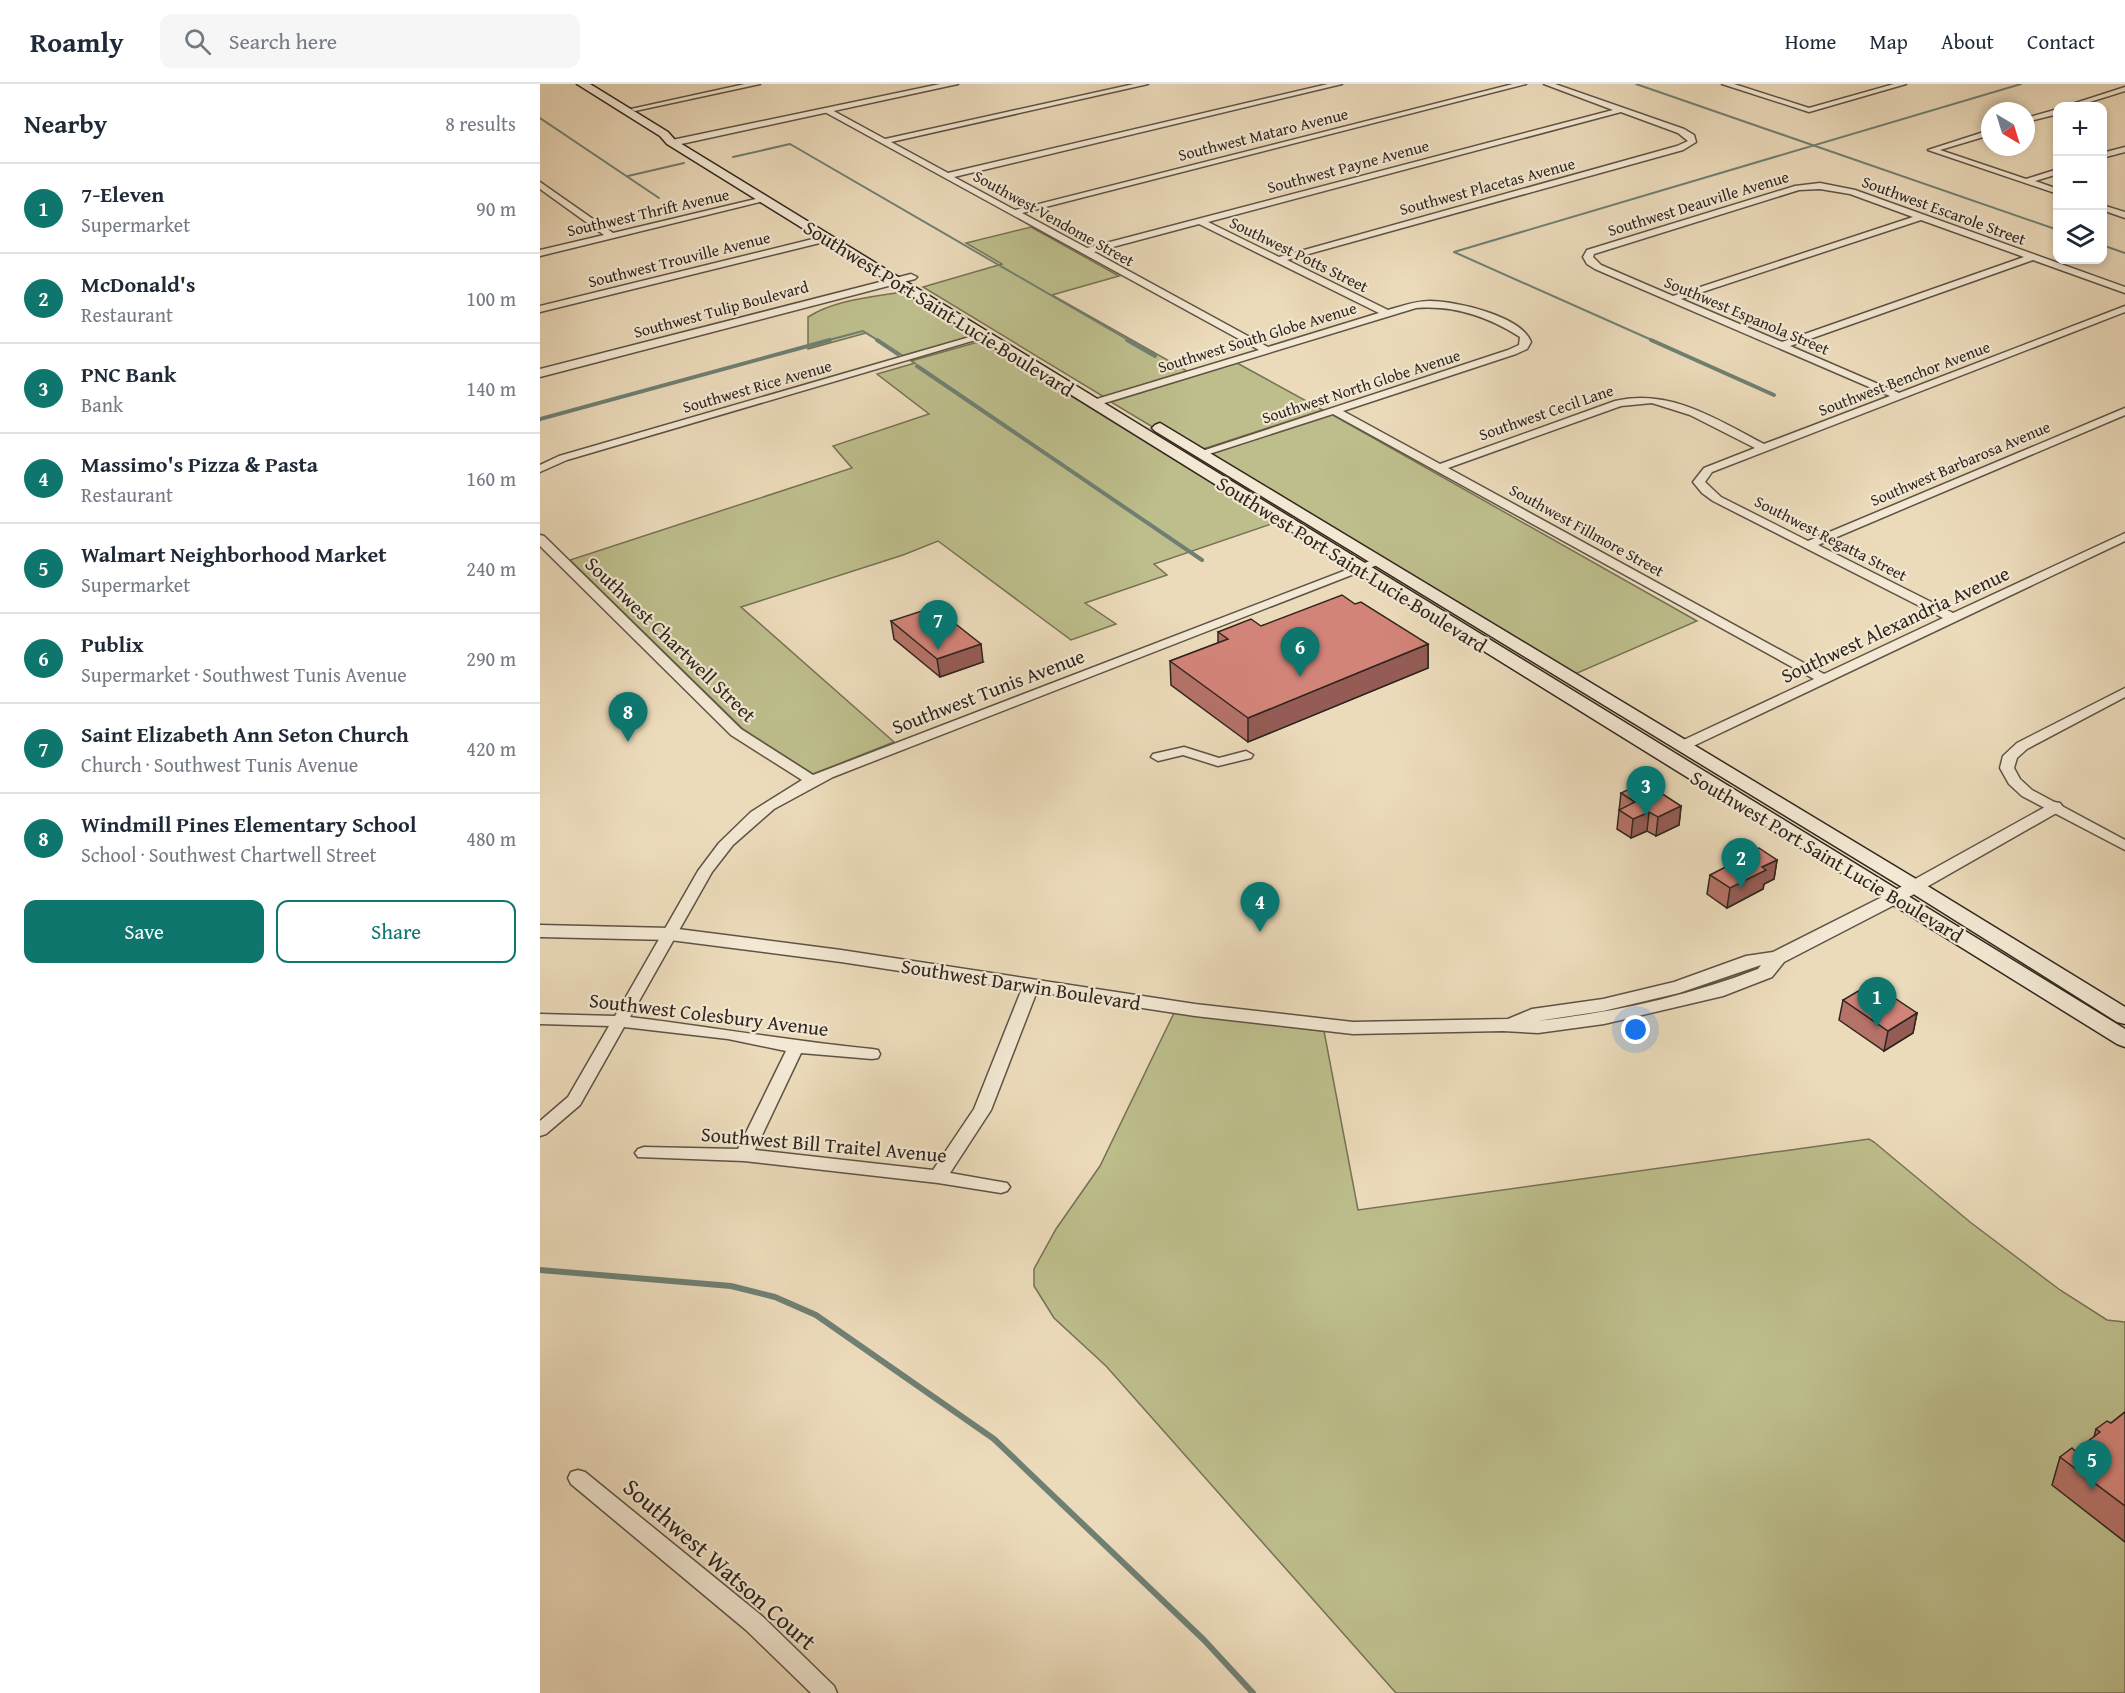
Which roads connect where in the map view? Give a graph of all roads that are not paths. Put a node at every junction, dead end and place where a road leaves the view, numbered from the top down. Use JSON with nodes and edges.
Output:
{"nodes":[{"id":1,"x":582,"y":84,"type":"edge"},
{"id":2,"x":592,"y":84,"type":"edge"},
{"id":3,"x":756,"y":84,"type":"edge"},
{"id":4,"x":952,"y":84,"type":"edge"},
{"id":5,"x":1144,"y":84,"type":"edge"},
{"id":6,"x":1338,"y":84,"type":"edge"},
{"id":7,"x":1522,"y":84,"type":"edge"},
{"id":8,"x":1548,"y":84,"type":"edge"},
{"id":9,"x":1726,"y":84,"type":"edge"},
{"id":10,"x":1902,"y":84,"type":"edge"},
{"id":11,"x":2125,"y":89,"type":"edge"},
{"id":12,"x":2083,"y":102,"type":"edge"},
{"id":13,"x":635,"y":109,"type":"junction"},
{"id":14,"x":1620,"y":110,"type":"junction"},
{"id":15,"x":827,"y":111,"type":"junction"},
{"id":16,"x":2053,"y":112,"type":"edge"},
{"id":17,"x":2035,"y":117,"type":"edge"},
{"id":18,"x":1981,"y":135,"type":"edge"},
{"id":19,"x":687,"y":140,"type":"junction"},
{"id":20,"x":882,"y":142,"type":"junction"},
{"id":21,"x":672,"y":143,"type":"junction"},
{"id":22,"x":2125,"y":149,"type":"edge"},
{"id":23,"x":2107,"y":155,"type":"edge"},
{"id":24,"x":2053,"y":173,"type":"edge"},
{"id":25,"x":947,"y":177,"type":"junction"},
{"id":26,"x":2025,"y":182,"type":"junction"},
{"id":27,"x":540,"y":185,"type":"edge"},
{"id":28,"x":1820,"y":186,"type":"joint"},
{"id":29,"x":2053,"y":190,"type":"edge"},
{"id":30,"x":764,"y":200,"type":"junction"},
{"id":31,"x":2107,"y":208,"type":"edge"},
{"id":32,"x":1012,"y":213,"type":"junction"},
{"id":33,"x":2125,"y":215,"type":"edge"},
{"id":34,"x":1921,"y":217,"type":"junction"},
{"id":35,"x":1199,"y":221,"type":"junction"},
{"id":36,"x":611,"y":236,"type":"junction"},
{"id":37,"x":825,"y":238,"type":"junction"},
{"id":38,"x":1084,"y":252,"type":"junction"},
{"id":39,"x":540,"y":253,"type":"edge"},
{"id":40,"x":1588,"y":257,"type":"joint"},
{"id":41,"x":2032,"y":257,"type":"junction"},
{"id":42,"x":1278,"y":260,"type":"junction"},
{"id":43,"x":911,"y":277,"type":"junction"},
{"id":44,"x":894,"y":282,"type":"junction"},
{"id":45,"x":2125,"y":290,"type":"edge"},
{"id":46,"x":1672,"y":299,"type":"junction"},
{"id":47,"x":540,"y":309,"type":"edge"},
{"id":48,"x":2125,"y":309,"type":"edge"},
{"id":49,"x":1387,"y":313,"type":"junction"},
{"id":50,"x":984,"y":336,"type":"junction"},
{"id":51,"x":1526,"y":342,"type":"joint"},
{"id":52,"x":1781,"y":346,"type":"junction"},
{"id":53,"x":1267,"y":350,"type":"junction"},
{"id":54,"x":540,"y":374,"type":"edge"},
{"id":55,"x":1898,"y":396,"type":"junction"},
{"id":56,"x":1102,"y":401,"type":"junction"},
{"id":57,"x":1334,"y":410,"type":"junction"},
{"id":58,"x":2125,"y":411,"type":"edge"},
{"id":59,"x":1765,"y":448,"type":"junction"},
{"id":60,"x":1202,"y":453,"type":"junction"},
{"id":61,"x":1438,"y":468,"type":"junction"},
{"id":62,"x":540,"y":469,"type":"edge"},
{"id":63,"x":1700,"y":482,"type":"joint"},
{"id":64,"x":2125,"y":537,"type":"edge"},
{"id":65,"x":540,"y":539,"type":"edge"},
{"id":66,"x":1808,"y":545,"type":"junction"},
{"id":67,"x":1379,"y":562,"type":"junction"},
{"id":68,"x":1360,"y":570,"type":"junction"},
{"id":69,"x":1953,"y":618,"type":"junction"},
{"id":70,"x":1824,"y":679,"type":"junction"},
{"id":71,"x":2125,"y":692,"type":"edge"},
{"id":72,"x":1625,"y":732,"type":"junction"},
{"id":73,"x":1682,"y":746,"type":"junction"},
{"id":74,"x":1246,"y":755,"type":"dead end"},
{"id":75,"x":1158,"y":757,"type":"dead end"},
{"id":76,"x":811,"y":780,"type":"junction"},
{"id":77,"x":2054,"y":807,"type":"junction"},
{"id":78,"x":2125,"y":846,"type":"edge"},
{"id":79,"x":1905,"y":892,"type":"junction"},
{"id":80,"x":540,"y":931,"type":"edge"},
{"id":81,"x":670,"y":934,"type":"junction"},
{"id":82,"x":1031,"y":986,"type":"junction"},
{"id":83,"x":2125,"y":1017,"type":"edge"},
{"id":84,"x":540,"y":1019,"type":"edge"},
{"id":85,"x":618,"y":1021,"type":"junction"},
{"id":86,"x":2125,"y":1039,"type":"edge"},
{"id":87,"x":796,"y":1047,"type":"junction"},
{"id":88,"x":872,"y":1054,"type":"dead end"},
{"id":89,"x":540,"y":1130,"type":"edge"},
{"id":90,"x":644,"y":1154,"type":"dead end"},
{"id":91,"x":744,"y":1155,"type":"junction"},
{"id":92,"x":938,"y":1177,"type":"junction"},
{"id":93,"x":1001,"y":1187,"type":"dead end"},
{"id":94,"x":578,"y":1478,"type":"dead end"},
{"id":95,"x":826,"y":1693,"type":"edge"}],
"edges":[{"from":1,"to":21,"type":"main road","name":"Southwest Port Saint Lucie Boulevard"},
{"from":2,"to":13,"type":"main road","name":"Southwest Port Saint Lucie Boulevard"},
{"from":3,"to":13,"type":"street"},
{"from":4,"to":15,"type":"street"},
{"from":5,"to":20,"type":"street"},
{"from":6,"to":25,"type":"street"},
{"from":7,"to":32,"type":"street","name":"Southwest Mataro Avenue"},
{"from":8,"to":14,"type":"street"},
{"from":9,"to":10,"type":"street"},
{"from":11,"to":12,"type":"street"},
{"from":13,"to":19,"type":"main road","name":"Southwest Port Saint Lucie Boulevard"},
{"from":14,"to":35,"type":"street","name":"Southwest Payne Avenue"},
{"from":14,"to":42,"type":"street","name":"Southwest Placetas Avenue"},
{"from":15,"to":19,"type":"street"},
{"from":15,"to":20,"type":"street","name":"Southwest Vendome Street"},
{"from":16,"to":17,"type":"street"},
{"from":18,"to":26,"type":"street"},
{"from":19,"to":21,"type":"street"},
{"from":19,"to":43,"type":"main road","name":"Southwest Port Saint Lucie Boulevard"},
{"from":20,"to":25,"type":"street","name":"Southwest Vendome Street"},
{"from":21,"to":30,"type":"main road","name":"Southwest Port Saint Lucie Boulevard"},
{"from":22,"to":23,"type":"street"},
{"from":24,"to":26,"type":"street"},
{"from":25,"to":32,"type":"street","name":"Southwest Vendome Street"},
{"from":26,"to":29,"type":"street"},
{"from":27,"to":36,"type":"street"},
{"from":28,"to":34,"type":"street","name":"Southwest Escarole Street"},
{"from":28,"to":40,"type":"street","name":"Southwest Deauville Avenue"},
{"from":30,"to":36,"type":"street","name":"Southwest Thrift Avenue"},
{"from":30,"to":37,"type":"main road","name":"Southwest Port Saint Lucie Boulevard"},
{"from":31,"to":33,"type":"street"},
{"from":32,"to":38,"type":"street","name":"Southwest Vendome Street"},
{"from":34,"to":41,"type":"street","name":"Southwest Escarole Street"},
{"from":34,"to":46,"type":"street"},
{"from":35,"to":38,"type":"street","name":"Southwest Payne Avenue"},
{"from":35,"to":42,"type":"street","name":"Southwest Potts Street"},
{"from":36,"to":39,"type":"street","name":"Southwest Thrift Avenue"},
{"from":37,"to":44,"type":"main road","name":"Southwest Port Saint Lucie Boulevard"},
{"from":37,"to":47,"type":"street","name":"Southwest Trouville Avenue"},
{"from":38,"to":53,"type":"street","name":"Southwest Vendome Street"},
{"from":40,"to":46,"type":"street","name":"Southwest Espanola Street"},
{"from":41,"to":45,"type":"street","name":"Southwest Escarole Street"},
{"from":41,"to":52,"type":"street"},
{"from":42,"to":49,"type":"street","name":"Southwest Potts Street"},
{"from":43,"to":44,"type":"street","name":"Southwest Tulip Boulevard"},
{"from":43,"to":56,"type":"main road","name":"Southwest Port Saint Lucie Boulevard"},
{"from":44,"to":50,"type":"main road","name":"Southwest Port Saint Lucie Boulevard"},
{"from":44,"to":54,"type":"street","name":"Southwest Tulip Boulevard"},
{"from":46,"to":52,"type":"street","name":"Southwest Espanola Street"},
{"from":48,"to":55,"type":"street","name":"Southwest Benchor Avenue"},
{"from":49,"to":51,"type":"street","name":"Southwest South Globe Avenue"},
{"from":49,"to":53,"type":"street","name":"Southwest South Globe Avenue"},
{"from":50,"to":56,"type":"main road","name":"Southwest Port Saint Lucie Boulevard"},
{"from":50,"to":62,"type":"street","name":"Southwest Rice Avenue"},
{"from":51,"to":57,"type":"street","name":"Southwest North Globe Avenue"},
{"from":52,"to":55,"type":"street","name":"Southwest Espanola Street"},
{"from":53,"to":56,"type":"street","name":"Southwest South Globe Avenue"},
{"from":55,"to":59,"type":"street","name":"Southwest Benchor Avenue"},
{"from":56,"to":60,"type":"main road","name":"Southwest Port Saint Lucie Boulevard"},
{"from":56,"to":68,"type":"main road","name":"Southwest Port Saint Lucie Boulevard"},
{"from":57,"to":60,"type":"street","name":"Southwest North Globe Avenue"},
{"from":57,"to":61,"type":"street","name":"Southwest Fillmore Street"},
{"from":58,"to":66,"type":"street","name":"Southwest Barbarosa Avenue"},
{"from":59,"to":61,"type":"street","name":"Southwest Cecil Lane"},
{"from":59,"to":63,"type":"street","name":"Southwest Benchor Avenue"},
{"from":60,"to":67,"type":"main road","name":"Southwest Port Saint Lucie Boulevard"},
{"from":61,"to":70,"type":"street","name":"Southwest Fillmore Street"},
{"from":63,"to":66,"type":"street","name":"Southwest Regatta Street"},
{"from":64,"to":69,"type":"street","name":"Southwest Alexandria Avenue"},
{"from":65,"to":76,"type":"street","name":"Southwest Chartwell Street"},
{"from":66,"to":69,"type":"street","name":"Southwest Regatta Street"},
{"from":67,"to":68,"type":"street","name":"Southwest Tunis Avenue"},
{"from":67,"to":73,"type":"main road","name":"Southwest Port Saint Lucie Boulevard"},
{"from":68,"to":72,"type":"main road","name":"Southwest Port Saint Lucie Boulevard"},
{"from":68,"to":76,"type":"street","name":"Southwest Tunis Avenue"},
{"from":69,"to":70,"type":"street","name":"Southwest Alexandria Avenue"},
{"from":70,"to":73,"type":"street","name":"Southwest Alexandria Avenue"},
{"from":71,"to":77,"type":"street"},
{"from":72,"to":73,"type":"main road"},
{"from":72,"to":79,"type":"main road","name":"Southwest Port Saint Lucie Boulevard"},
{"from":73,"to":79,"type":"main road","name":"Southwest Port Saint Lucie Boulevard"},
{"from":74,"to":75,"type":"street"},
{"from":76,"to":81,"type":"street","name":"Southwest Tunis Avenue"},
{"from":77,"to":78,"type":"street"},
{"from":77,"to":79,"type":"street","name":"Southwest Darwin Boulevard"},
{"from":79,"to":82,"type":"street","name":"Southwest Darwin Boulevard"},
{"from":79,"to":83,"type":"main road","name":"Southwest Port Saint Lucie Boulevard"},
{"from":79,"to":86,"type":"main road","name":"Southwest Port Saint Lucie Boulevard"},
{"from":80,"to":81,"type":"street","name":"Southwest Darwin Boulevard"},
{"from":81,"to":82,"type":"street","name":"Southwest Darwin Boulevard"},
{"from":81,"to":85,"type":"street","name":"Southwest Tunis Avenue"},
{"from":82,"to":92,"type":"street"},
{"from":84,"to":85,"type":"street","name":"Southwest Colesbury Avenue"},
{"from":85,"to":87,"type":"street","name":"Southwest Colesbury Avenue"},
{"from":85,"to":89,"type":"street","name":"Southwest Tunis Avenue"},
{"from":87,"to":88,"type":"street","name":"Southwest Colesbury Avenue"},
{"from":87,"to":91,"type":"street"},
{"from":90,"to":91,"type":"street","name":"Southwest Bill Traitel Avenue"},
{"from":91,"to":92,"type":"street","name":"Southwest Bill Traitel Avenue"},
{"from":92,"to":93,"type":"street","name":"Southwest Bill Traitel Avenue"},
{"from":94,"to":95,"type":"street","name":"Southwest Watson Court"}]}
